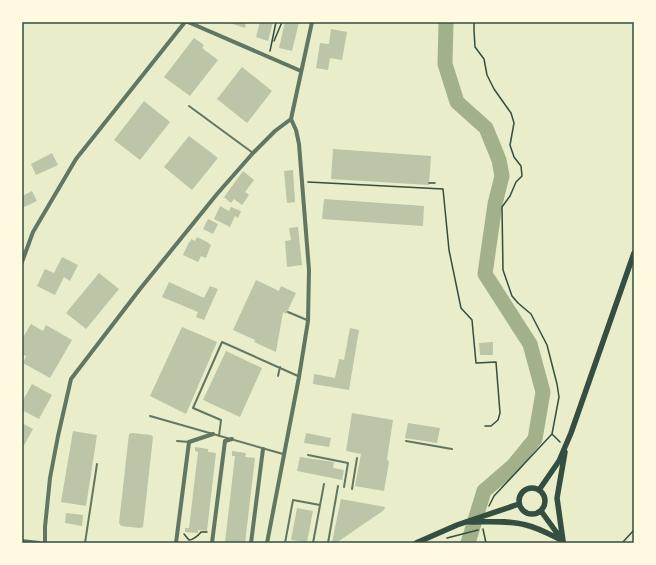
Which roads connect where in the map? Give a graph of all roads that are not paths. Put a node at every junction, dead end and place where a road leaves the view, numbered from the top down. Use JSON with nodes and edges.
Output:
{"nodes":[{"id":1,"x":187,"y":22,"type":"edge"},
{"id":2,"x":312,"y":22,"type":"edge"},
{"id":3,"x":301,"y":71,"type":"junction"},
{"id":4,"x":189,"y":106,"type":"dead end"},
{"id":5,"x":291,"y":119,"type":"junction"},
{"id":6,"x":253,"y":153,"type":"junction"},
{"id":7,"x":634,"y":253,"type":"edge"},
{"id":8,"x":22,"y":262,"type":"edge"},
{"id":9,"x":288,"y":312,"type":"dead end"},
{"id":10,"x":308,"y":321,"type":"junction"},
{"id":11,"x":280,"y":367,"type":"junction"},
{"id":12,"x":278,"y":376,"type":"dead end"},
{"id":13,"x":299,"y":376,"type":"junction"},
{"id":14,"x":150,"y":416,"type":"dead end"},
{"id":15,"x":213,"y":434,"type":"junction"},
{"id":16,"x":219,"y":436,"type":"junction"},
{"id":17,"x":232,"y":439,"type":"junction"},
{"id":18,"x":177,"y":441,"type":"dead end"},
{"id":19,"x":406,"y":441,"type":"dead end"},
{"id":20,"x":189,"y":442,"type":"junction"},
{"id":21,"x":263,"y":448,"type":"junction"},
{"id":22,"x":565,"y":448,"type":"junction"},
{"id":23,"x":452,"y":449,"type":"dead end"},
{"id":24,"x":284,"y":455,"type":"junction"},
{"id":25,"x":308,"y":455,"type":"dead end"},
{"id":26,"x":357,"y":458,"type":"dead end"},
{"id":27,"x":97,"y":464,"type":"dead end"},
{"id":28,"x":324,"y":484,"type":"dead end"},
{"id":29,"x":338,"y":486,"type":"dead end"},
{"id":30,"x":344,"y":487,"type":"dead end"},
{"id":31,"x":352,"y":489,"type":"dead end"},
{"id":32,"x":539,"y":490,"type":"junction"},
{"id":33,"x":519,"y":504,"type":"junction"},
{"id":34,"x":320,"y":505,"type":"junction"},
{"id":35,"x":541,"y":511,"type":"junction"},
{"id":36,"x":468,"y":522,"type":"junction"},
{"id":37,"x":22,"y":541,"type":"edge"},
{"id":38,"x":563,"y":542,"type":"edge"},
{"id":39,"x":39,"y":543,"type":"edge"},
{"id":40,"x":45,"y":543,"type":"edge"},
{"id":41,"x":85,"y":543,"type":"edge"},
{"id":42,"x":176,"y":543,"type":"edge"},
{"id":43,"x":212,"y":543,"type":"edge"},
{"id":44,"x":251,"y":543,"type":"edge"},
{"id":45,"x":267,"y":543,"type":"edge"},
{"id":46,"x":285,"y":543,"type":"edge"},
{"id":47,"x":313,"y":543,"type":"edge"},
{"id":48,"x":328,"y":543,"type":"edge"},
{"id":49,"x":416,"y":543,"type":"edge"}],
"edges":[{"from":1,"to":3,"type":"street"},
{"from":1,"to":8,"type":"street"},
{"from":2,"to":3,"type":"street"},
{"from":3,"to":5,"type":"street"},
{"from":4,"to":6,"type":"lane"},
{"from":5,"to":6,"type":"street"},
{"from":5,"to":10,"type":"street"},
{"from":6,"to":40,"type":"street"},
{"from":7,"to":22,"type":"main road"},
{"from":9,"to":10,"type":"lane"},
{"from":10,"to":13,"type":"street"},
{"from":11,"to":12,"type":"lane"},
{"from":11,"to":13,"type":"lane"},
{"from":11,"to":16,"type":"lane"},
{"from":13,"to":24,"type":"street"},
{"from":14,"to":15,"type":"lane"},
{"from":15,"to":16,"type":"lane"},
{"from":15,"to":20,"type":"street"},
{"from":16,"to":17,"type":"lane"},
{"from":17,"to":21,"type":"lane"},
{"from":17,"to":43,"type":"street"},
{"from":18,"to":20,"type":"lane"},
{"from":19,"to":23,"type":"lane"},
{"from":20,"to":42,"type":"street"},
{"from":21,"to":24,"type":"lane"},
{"from":21,"to":44,"type":"street"},
{"from":22,"to":32,"type":"main road"},
{"from":22,"to":38,"type":"main road"},
{"from":24,"to":45,"type":"street"},
{"from":25,"to":30,"type":"lane"},
{"from":26,"to":31,"type":"lane"},
{"from":27,"to":41,"type":"lane"},
{"from":28,"to":34,"type":"lane"},
{"from":29,"to":48,"type":"lane"},
{"from":32,"to":33,"type":"main road"},
{"from":32,"to":35,"type":"main road"},
{"from":33,"to":35,"type":"main road"},
{"from":33,"to":36,"type":"main road"},
{"from":34,"to":46,"type":"lane"},
{"from":34,"to":47,"type":"lane"},
{"from":35,"to":38,"type":"main road"},
{"from":36,"to":38,"type":"main road"},
{"from":36,"to":49,"type":"main road"},
{"from":37,"to":39,"type":"street"}]}
